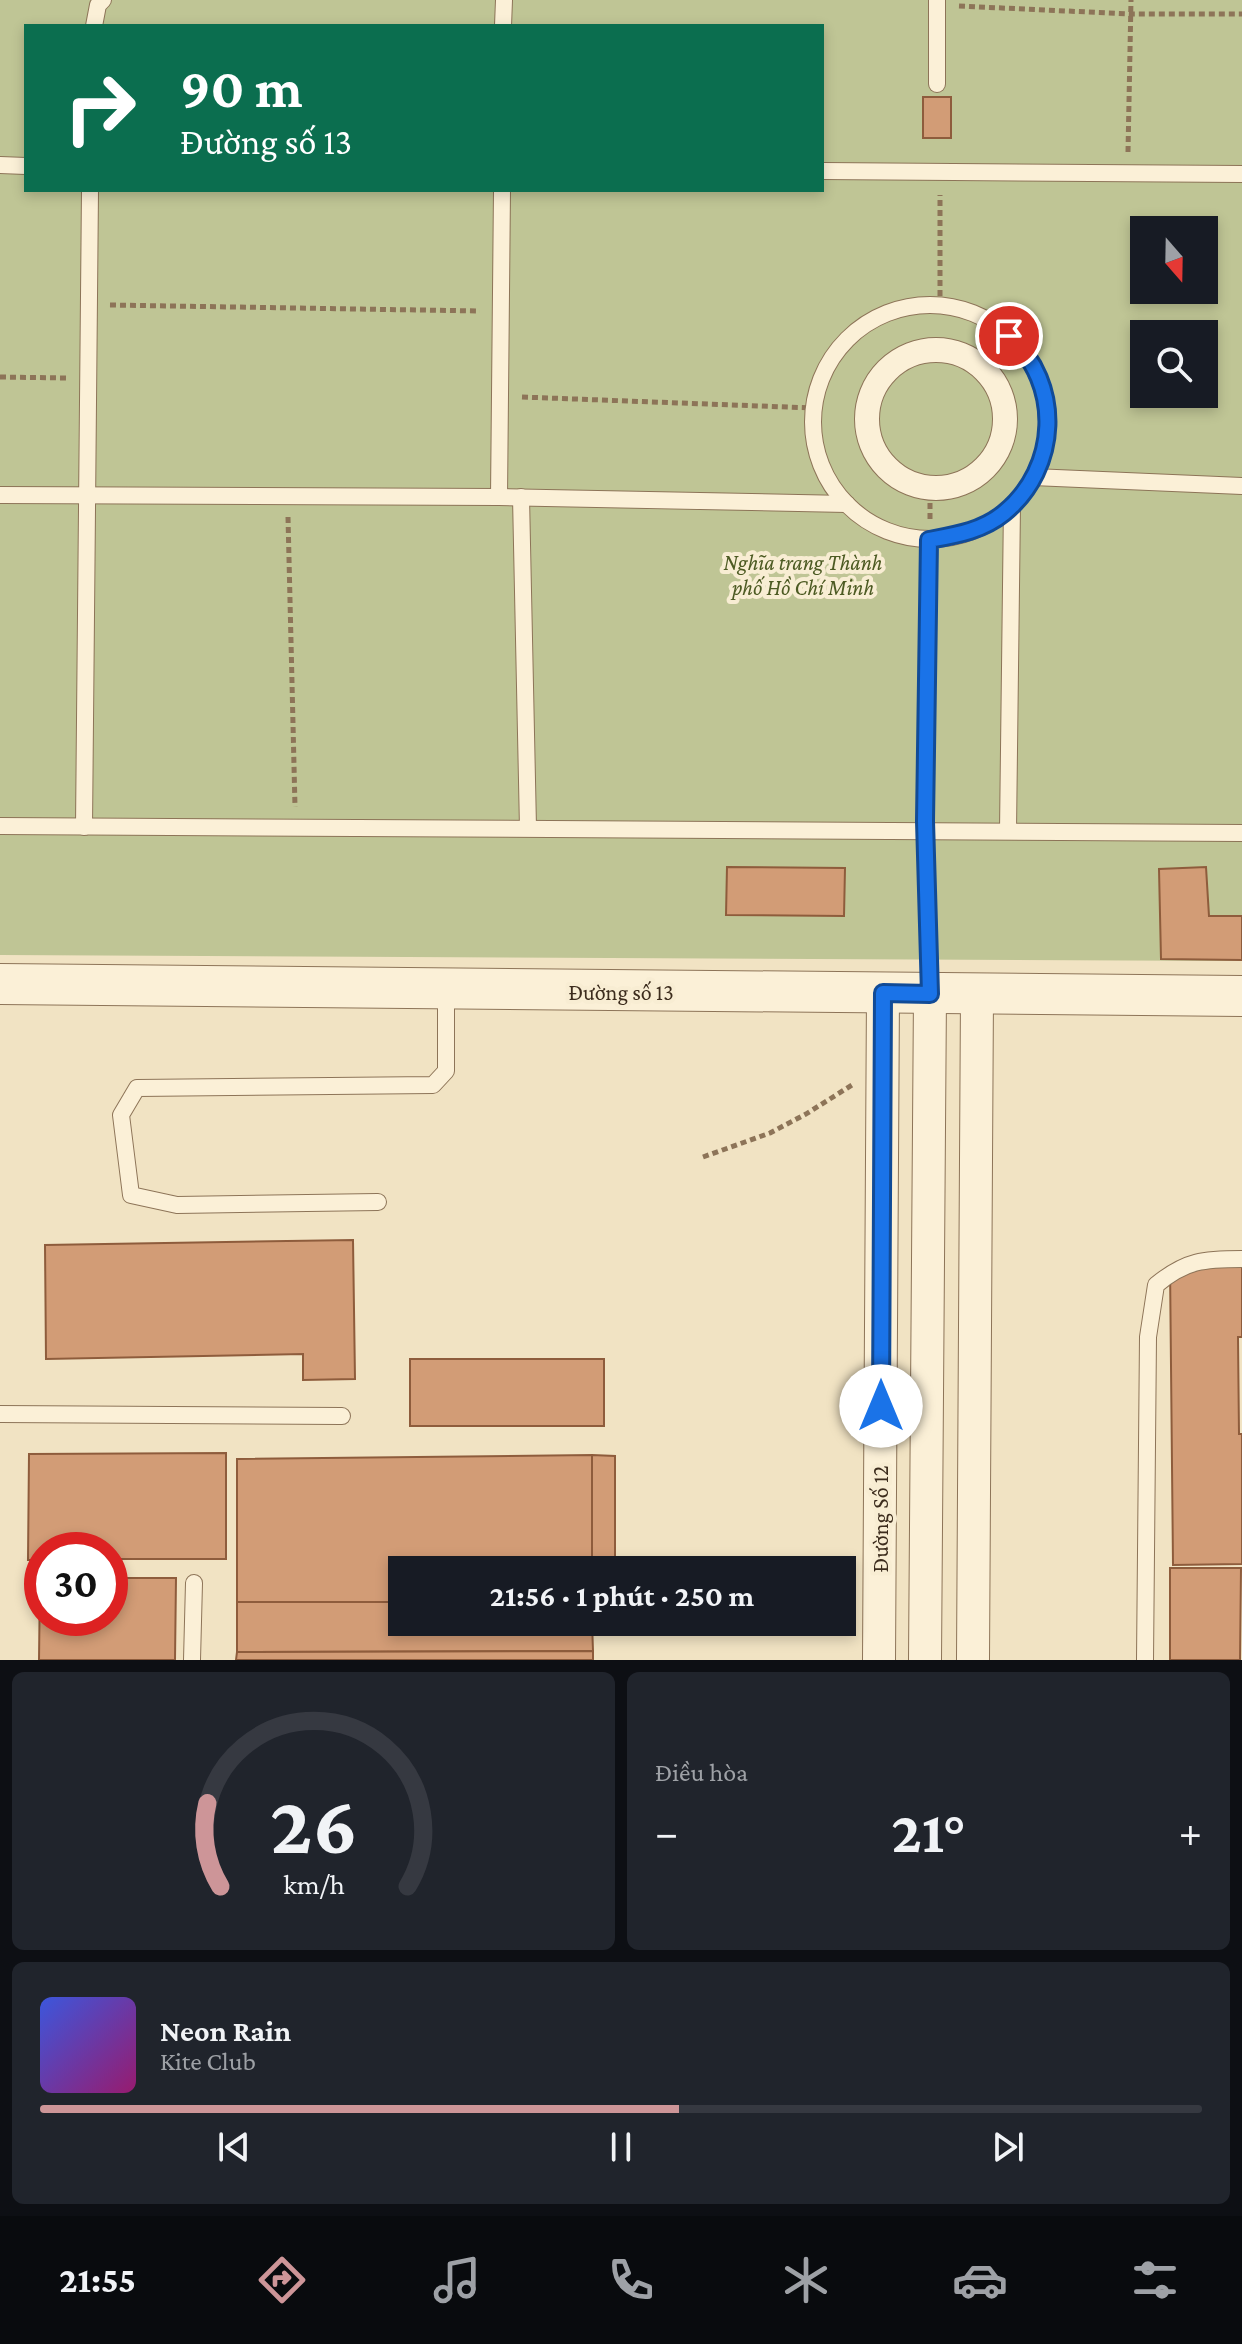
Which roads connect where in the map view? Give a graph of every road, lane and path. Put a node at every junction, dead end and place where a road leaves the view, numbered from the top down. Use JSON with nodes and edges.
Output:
{"nodes":[{"id":1,"x":103,"y":0,"type":"edge"},
{"id":2,"x":504,"y":0,"type":"edge"},
{"id":3,"x":1131,"y":0,"type":"edge"},
{"id":4,"x":937,"y":2,"type":"edge"},
{"id":5,"x":1131,"y":14,"type":"junction"},
{"id":6,"x":1242,"y":14,"type":"edge"},
{"id":7,"x":94,"y":24,"type":"edge"},
{"id":8,"x":503,"y":24,"type":"edge"},
{"id":9,"x":937,"y":84,"type":"dead end"},
{"id":10,"x":0,"y":165,"type":"edge"},
{"id":11,"x":24,"y":166,"type":"edge"},
{"id":12,"x":824,"y":171,"type":"edge"},
{"id":13,"x":940,"y":171,"type":"junction"},
{"id":14,"x":1128,"y":173,"type":"junction"},
{"id":15,"x":1242,"y":174,"type":"edge"},
{"id":16,"x":90,"y":192,"type":"edge"},
{"id":17,"x":502,"y":192,"type":"edge"},
{"id":18,"x":89,"y":304,"type":"junction"},
{"id":19,"x":940,"y":306,"type":"junction"},
{"id":20,"x":501,"y":311,"type":"junction"},
{"id":21,"x":0,"y":377,"type":"edge"},
{"id":22,"x":88,"y":378,"type":"junction"},
{"id":23,"x":500,"y":396,"type":"junction"},
{"id":24,"x":813,"y":408,"type":"junction"},
{"id":25,"x":1000,"y":448,"type":"joint"},
{"id":26,"x":1033,"y":477,"type":"junction"},
{"id":27,"x":1242,"y":486,"type":"edge"},
{"id":28,"x":0,"y":495,"type":"edge"},
{"id":29,"x":87,"y":495,"type":"junction"},
{"id":30,"x":288,"y":496,"type":"junction"},
{"id":31,"x":499,"y":497,"type":"junction"},
{"id":32,"x":521,"y":497,"type":"junction"},
{"id":33,"x":847,"y":504,"type":"junction"},
{"id":34,"x":1012,"y":505,"type":"junction"},
{"id":35,"x":929,"y":540,"type":"junction"},
{"id":36,"x":0,"y":826,"type":"edge"},
{"id":37,"x":84,"y":827,"type":"junction"},
{"id":38,"x":296,"y":828,"type":"junction"},
{"id":39,"x":528,"y":828,"type":"junction"},
{"id":40,"x":925,"y":830,"type":"junction"},
{"id":41,"x":1008,"y":831,"type":"junction"},
{"id":42,"x":1242,"y":833,"type":"edge"},
{"id":43,"x":0,"y":984,"type":"edge"},
{"id":44,"x":446,"y":990,"type":"junction"},
{"id":45,"x":883,"y":993,"type":"junction"},
{"id":46,"x":930,"y":994,"type":"junction"},
{"id":47,"x":977,"y":994,"type":"junction"},
{"id":48,"x":1242,"y":996,"type":"edge"},
{"id":49,"x":860,"y":1080,"type":"dead end"},
{"id":50,"x":703,"y":1157,"type":"dead end"},
{"id":51,"x":378,"y":1202,"type":"dead end"},
{"id":52,"x":1242,"y":1259,"type":"edge"},
{"id":53,"x":0,"y":1414,"type":"edge"},
{"id":54,"x":342,"y":1416,"type":"dead end"},
{"id":55,"x":194,"y":1583,"type":"dead end"},
{"id":56,"x":192,"y":1660,"type":"edge"},
{"id":57,"x":879,"y":1660,"type":"edge"},
{"id":58,"x":925,"y":1660,"type":"edge"},
{"id":59,"x":973,"y":1660,"type":"edge"},
{"id":60,"x":1145,"y":1660,"type":"edge"}],
"edges":[{"from":1,"to":7,"type":"lane"},
{"from":2,"to":8,"type":"lane"},
{"from":3,"to":5,"type":"path"},
{"from":4,"to":5,"type":"path"},
{"from":4,"to":9,"type":"lane"},
{"from":5,"to":6,"type":"path"},
{"from":5,"to":14,"type":"path"},
{"from":10,"to":11,"type":"lane"},
{"from":12,"to":13,"type":"lane"},
{"from":13,"to":14,"type":"lane"},
{"from":13,"to":19,"type":"path"},
{"from":14,"to":15,"type":"lane"},
{"from":16,"to":18,"type":"lane"},
{"from":17,"to":20,"type":"lane"},
{"from":18,"to":20,"type":"path"},
{"from":18,"to":22,"type":"lane"},
{"from":19,"to":24,"type":"lane"},
{"from":19,"to":26,"type":"lane"},
{"from":20,"to":23,"type":"lane"},
{"from":21,"to":22,"type":"path"},
{"from":22,"to":29,"type":"lane"},
{"from":23,"to":24,"type":"path"},
{"from":23,"to":31,"type":"lane"},
{"from":24,"to":33,"type":"lane"},
{"from":25,"to":25,"type":"street"},
{"from":26,"to":27,"type":"lane"},
{"from":26,"to":34,"type":"lane"},
{"from":28,"to":29,"type":"lane"},
{"from":29,"to":30,"type":"lane"},
{"from":29,"to":37,"type":"lane"},
{"from":30,"to":31,"type":"lane"},
{"from":30,"to":38,"type":"path"},
{"from":31,"to":32,"type":"lane"},
{"from":32,"to":33,"type":"lane"},
{"from":32,"to":39,"type":"lane"},
{"from":33,"to":35,"type":"lane"},
{"from":34,"to":35,"type":"lane"},
{"from":34,"to":41,"type":"lane"},
{"from":35,"to":40,"type":"lane"},
{"from":36,"to":37,"type":"lane"},
{"from":37,"to":38,"type":"lane"},
{"from":38,"to":39,"type":"lane"},
{"from":39,"to":40,"type":"lane"},
{"from":40,"to":41,"type":"lane"},
{"from":40,"to":46,"type":"lane"},
{"from":41,"to":42,"type":"lane"},
{"from":43,"to":44,"type":"street","name":"Đường số 13"},
{"from":44,"to":45,"type":"street","name":"Đường số 13"},
{"from":44,"to":51,"type":"lane"},
{"from":45,"to":46,"type":"street","name":"Đường số 13"},
{"from":45,"to":57,"type":"street","name":"Đường Số 12"},
{"from":46,"to":47,"type":"street","name":"Đường số 13"},
{"from":46,"to":58,"type":"street","name":"Đường Số 12"},
{"from":47,"to":48,"type":"street","name":"Đường số 13"},
{"from":47,"to":59,"type":"street"},
{"from":49,"to":50,"type":"path"},
{"from":52,"to":60,"type":"lane"},
{"from":53,"to":54,"type":"lane"},
{"from":55,"to":56,"type":"lane"}]}
